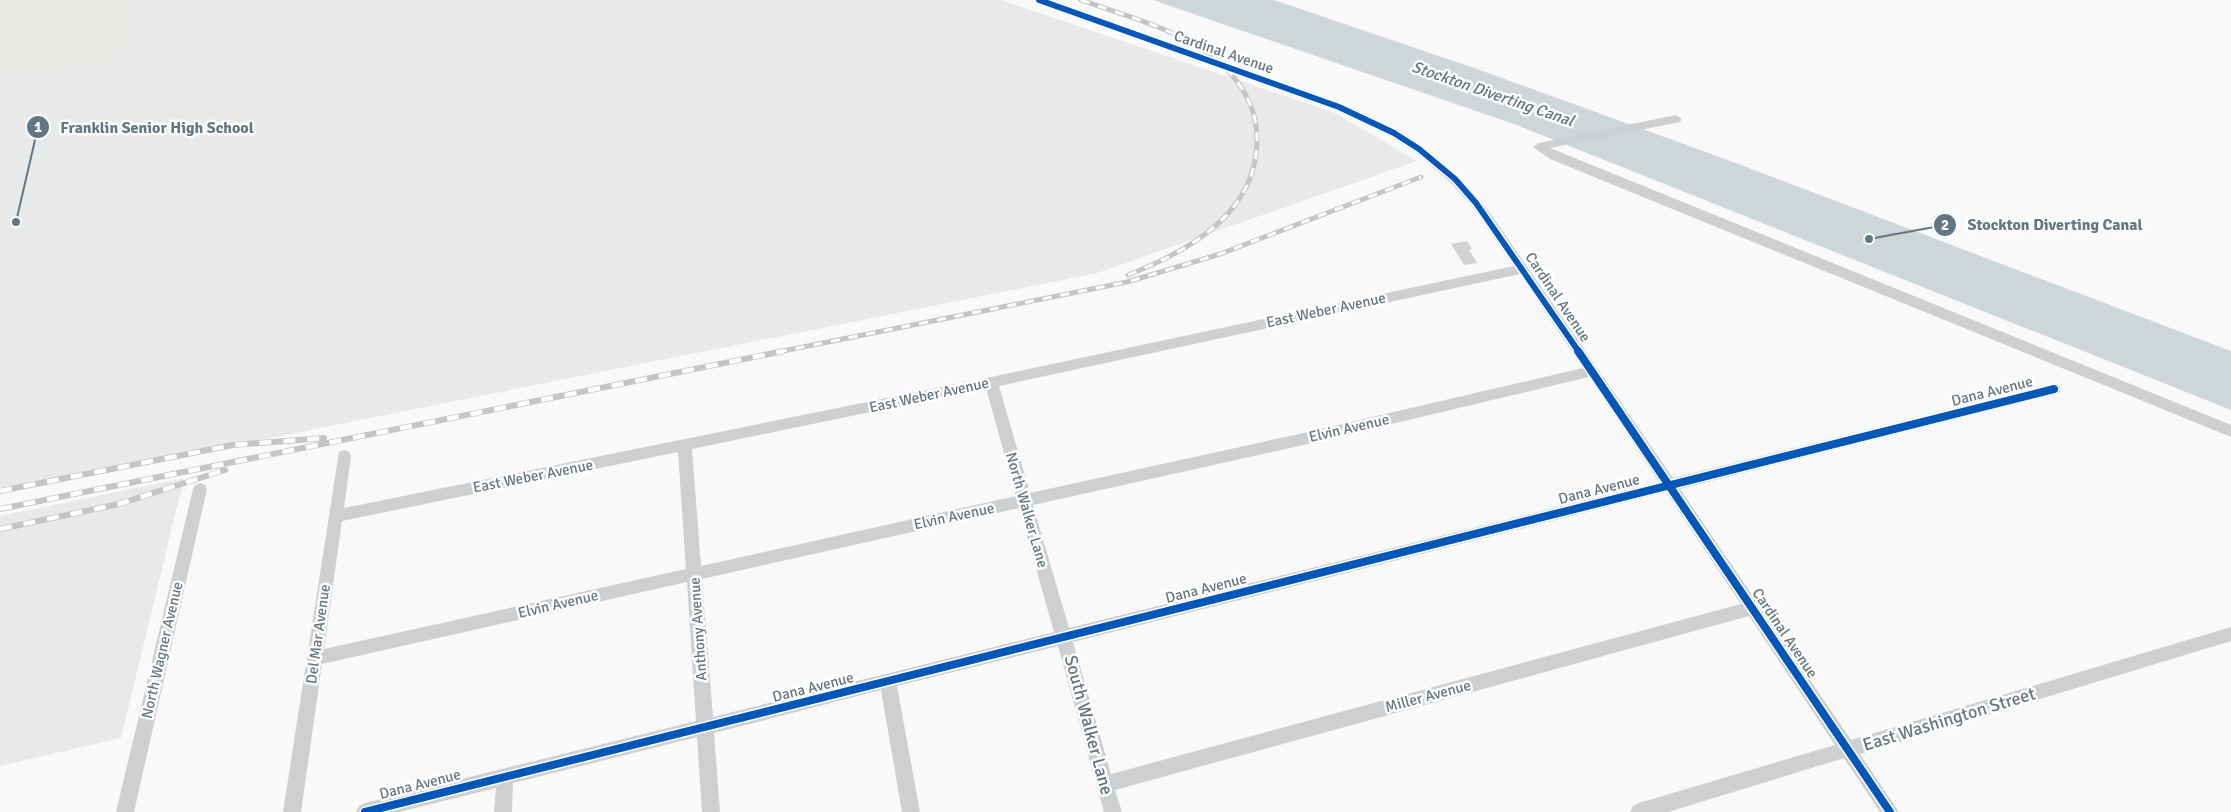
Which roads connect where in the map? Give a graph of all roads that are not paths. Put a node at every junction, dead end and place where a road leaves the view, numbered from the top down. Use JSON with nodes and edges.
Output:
{"nodes":[{"id":1,"x":1039,"y":0,"type":"edge"},
{"id":2,"x":1676,"y":119,"type":"dead end"},
{"id":3,"x":1523,"y":269,"type":"junction"},
{"id":4,"x":1592,"y":371,"type":"junction"},
{"id":5,"x":991,"y":382,"type":"junction"},
{"id":6,"x":2054,"y":389,"type":"dead end"},
{"id":7,"x":2231,"y":431,"type":"edge"},
{"id":8,"x":685,"y":445,"type":"junction"},
{"id":9,"x":344,"y":456,"type":"dead end"},
{"id":10,"x":1669,"y":485,"type":"junction"},
{"id":11,"x":200,"y":489,"type":"dead end"},
{"id":12,"x":1024,"y":501,"type":"junction"},
{"id":13,"x":335,"y":516,"type":"junction"},
{"id":14,"x":694,"y":574,"type":"junction"},
{"id":15,"x":1752,"y":608,"type":"junction"},
{"id":16,"x":2231,"y":634,"type":"edge"},
{"id":17,"x":1064,"y":637,"type":"junction"},
{"id":18,"x":314,"y":658,"type":"junction"},
{"id":19,"x":888,"y":682,"type":"junction"},
{"id":20,"x":706,"y":727,"type":"junction"},
{"id":21,"x":1847,"y":749,"type":"junction"},
{"id":22,"x":505,"y":778,"type":"junction"},
{"id":23,"x":1105,"y":784,"type":"junction"},
{"id":24,"x":125,"y":812,"type":"edge"},
{"id":25,"x":292,"y":812,"type":"edge"},
{"id":26,"x":365,"y":812,"type":"edge"},
{"id":27,"x":503,"y":812,"type":"edge"},
{"id":28,"x":711,"y":812,"type":"edge"},
{"id":29,"x":911,"y":812,"type":"edge"},
{"id":30,"x":1113,"y":812,"type":"edge"},
{"id":31,"x":1639,"y":812,"type":"edge"},
{"id":32,"x":1890,"y":812,"type":"edge"}],
"edges":[{"from":1,"to":3,"type":"street","name":"Cardinal Avenue"},
{"from":2,"to":7,"type":"street"},
{"from":3,"to":4,"type":"street","name":"Cardinal Avenue"},
{"from":3,"to":5,"type":"street","name":"East Weber Avenue"},
{"from":4,"to":10,"type":"street","name":"Cardinal Avenue"},
{"from":4,"to":12,"type":"street","name":"Elvin Avenue"},
{"from":5,"to":8,"type":"street","name":"East Weber Avenue"},
{"from":5,"to":12,"type":"street","name":"North Walker Lane"},
{"from":6,"to":10,"type":"street","name":"Dana Avenue"},
{"from":8,"to":13,"type":"street","name":"East Weber Avenue"},
{"from":8,"to":14,"type":"street","name":"Anthony Avenue"},
{"from":9,"to":13,"type":"street","name":"Del Mar Avenue"},
{"from":10,"to":15,"type":"street","name":"Cardinal Avenue"},
{"from":10,"to":17,"type":"street","name":"Dana Avenue"},
{"from":11,"to":24,"type":"street","name":"North Wagner Avenue"},
{"from":12,"to":14,"type":"street","name":"Elvin Avenue"},
{"from":12,"to":17,"type":"street","name":"North Walker Lane"},
{"from":13,"to":18,"type":"street","name":"Del Mar Avenue"},
{"from":14,"to":18,"type":"street","name":"Elvin Avenue"},
{"from":14,"to":20,"type":"street","name":"Anthony Avenue"},
{"from":15,"to":21,"type":"street","name":"Cardinal Avenue"},
{"from":15,"to":23,"type":"street","name":"Miller Avenue"},
{"from":16,"to":21,"type":"street","name":"East Washington Street"},
{"from":17,"to":19,"type":"street","name":"Dana Avenue"},
{"from":17,"to":23,"type":"street","name":"South Walker Lane"},
{"from":18,"to":25,"type":"street","name":"Del Mar Avenue"},
{"from":19,"to":20,"type":"street","name":"Dana Avenue"},
{"from":19,"to":29,"type":"street"},
{"from":20,"to":22,"type":"street","name":"Dana Avenue"},
{"from":20,"to":28,"type":"street","name":"Anthony Avenue"},
{"from":21,"to":31,"type":"street","name":"East Washington Street"},
{"from":21,"to":32,"type":"street","name":"Cardinal Avenue"},
{"from":22,"to":26,"type":"street","name":"Dana Avenue"},
{"from":22,"to":27,"type":"street"},
{"from":23,"to":30,"type":"street","name":"South Walker Lane"}]}
